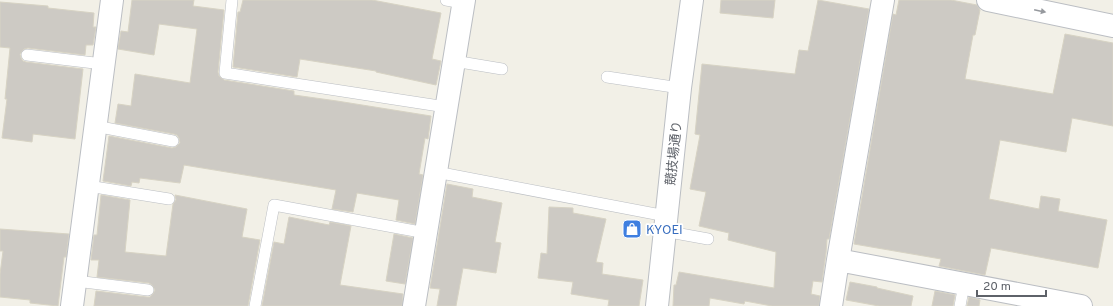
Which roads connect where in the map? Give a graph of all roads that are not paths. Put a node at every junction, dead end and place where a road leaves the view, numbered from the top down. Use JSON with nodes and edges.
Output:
{"nodes":[{"id":1,"x":112,"y":0,"type":"edge"},
{"id":2,"x":232,"y":0,"type":"edge"},
{"id":3,"x":692,"y":0,"type":"edge"},
{"id":4,"x":882,"y":0,"type":"edge"},
{"id":5,"x":988,"y":0,"type":"edge"},
{"id":6,"x":458,"y":1,"type":"edge"},
{"id":7,"x":1113,"y":26,"type":"edge"},
{"id":8,"x":27,"y":55,"type":"dead end"},
{"id":9,"x":454,"y":61,"type":"junction"},
{"id":10,"x":103,"y":64,"type":"junction"},
{"id":11,"x":502,"y":69,"type":"dead end"},
{"id":12,"x":607,"y":77,"type":"dead end"},
{"id":13,"x":680,"y":88,"type":"junction"},
{"id":14,"x":446,"y":107,"type":"junction"},
{"id":15,"x":95,"y":126,"type":"junction"},
{"id":16,"x":173,"y":140,"type":"dead end"},
{"id":17,"x":436,"y":172,"type":"junction"},
{"id":18,"x":88,"y":186,"type":"junction"},
{"id":19,"x":169,"y":199,"type":"dead end"},
{"id":20,"x":665,"y":224,"type":"junction"},
{"id":21,"x":426,"y":233,"type":"junction"},
{"id":22,"x":708,"y":239,"type":"dead end"},
{"id":23,"x":838,"y":260,"type":"junction"},
{"id":24,"x":76,"y":281,"type":"junction"},
{"id":25,"x":964,"y":284,"type":"junction"},
{"id":26,"x":148,"y":290,"type":"dead end"},
{"id":27,"x":72,"y":306,"type":"edge"},
{"id":28,"x":255,"y":306,"type":"edge"},
{"id":29,"x":414,"y":306,"type":"edge"},
{"id":30,"x":657,"y":306,"type":"edge"},
{"id":31,"x":831,"y":306,"type":"edge"},
{"id":32,"x":960,"y":306,"type":"edge"},
{"id":33,"x":1082,"y":306,"type":"edge"}],
"edges":[{"from":1,"to":10,"type":"street"},
{"from":2,"to":14,"type":"lane"},
{"from":3,"to":13,"type":"street","name":"競技場通り"},
{"from":4,"to":23,"type":"street"},
{"from":5,"to":7,"type":"street","one_way":true},
{"from":6,"to":9,"type":"street"},
{"from":8,"to":10,"type":"lane"},
{"from":9,"to":11,"type":"lane"},
{"from":9,"to":14,"type":"street"},
{"from":10,"to":15,"type":"street"},
{"from":12,"to":13,"type":"lane"},
{"from":13,"to":20,"type":"street","name":"競技場通り"},
{"from":14,"to":17,"type":"street"},
{"from":15,"to":16,"type":"lane"},
{"from":15,"to":18,"type":"street"},
{"from":17,"to":20,"type":"lane"},
{"from":17,"to":21,"type":"street"},
{"from":18,"to":19,"type":"lane"},
{"from":18,"to":24,"type":"street"},
{"from":20,"to":22,"type":"lane"},
{"from":20,"to":30,"type":"street","name":"競技場通り"},
{"from":21,"to":28,"type":"lane"},
{"from":21,"to":29,"type":"street"},
{"from":23,"to":25,"type":"street"},
{"from":23,"to":31,"type":"street"},
{"from":24,"to":26,"type":"lane"},
{"from":24,"to":27,"type":"street"},
{"from":25,"to":32,"type":"lane"},
{"from":25,"to":33,"type":"street"}]}
